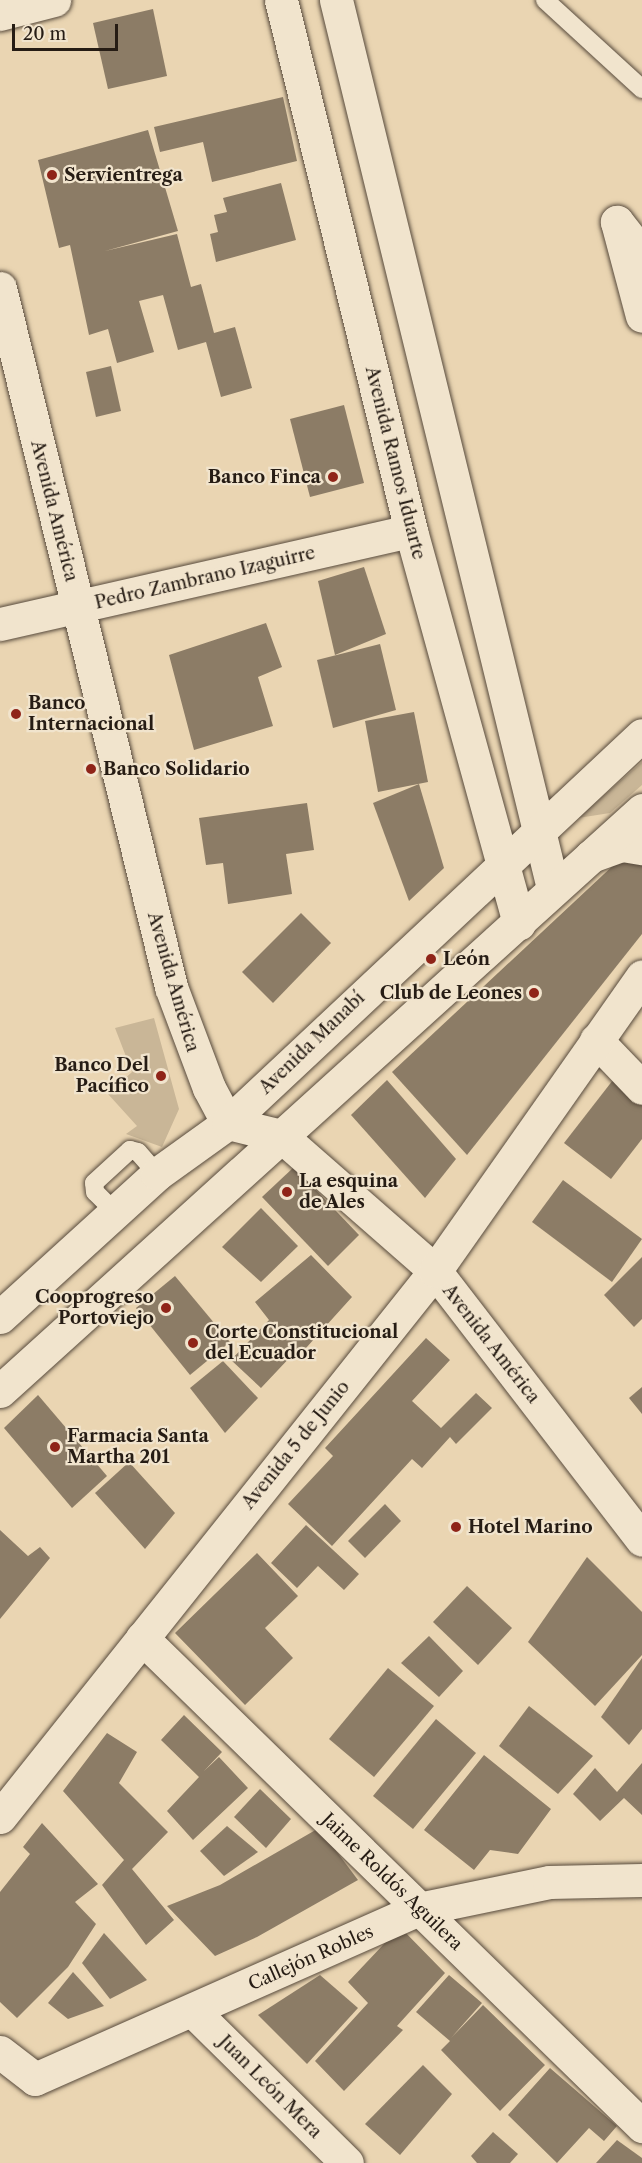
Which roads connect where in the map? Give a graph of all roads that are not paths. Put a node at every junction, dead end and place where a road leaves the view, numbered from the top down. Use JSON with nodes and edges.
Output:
{"nodes":[{"id":1,"x":54,"y":0,"type":"edge"},
{"id":2,"x":281,"y":0,"type":"edge"},
{"id":3,"x":336,"y":0,"type":"edge"},
{"id":4,"x":545,"y":0,"type":"edge"},
{"id":5,"x":0,"y":14,"type":"edge"},
{"id":6,"x":642,"y":89,"type":"edge"},
{"id":7,"x":642,"y":254,"type":"edge"},
{"id":8,"x":0,"y":288,"type":"edge"},
{"id":9,"x":642,"y":316,"type":"edge"},
{"id":10,"x":411,"y":531,"type":"junction"},
{"id":11,"x":78,"y":607,"type":"junction"},
{"id":12,"x":0,"y":624,"type":"edge"},
{"id":13,"x":642,"y":735,"type":"edge"},
{"id":14,"x":642,"y":810,"type":"edge"},
{"id":15,"x":539,"y":828,"type":"junction"},
{"id":16,"x":642,"y":848,"type":"edge"},
{"id":17,"x":586,"y":858,"type":"junction"},
{"id":18,"x":502,"y":865,"type":"junction"},
{"id":19,"x":553,"y":888,"type":"junction"},
{"id":20,"x":519,"y":923,"type":"junction"},
{"id":21,"x":642,"y":977,"type":"edge"},
{"id":22,"x":596,"y":1040,"type":"junction"},
{"id":23,"x":642,"y":1088,"type":"edge"},
{"id":24,"x":228,"y":1123,"type":"junction"},
{"id":25,"x":281,"y":1136,"type":"junction"},
{"id":26,"x":435,"y":1271,"type":"junction"},
{"id":27,"x":0,"y":1317,"type":"edge"},
{"id":28,"x":0,"y":1391,"type":"edge"},
{"id":29,"x":642,"y":1540,"type":"edge"},
{"id":30,"x":142,"y":1638,"type":"junction"},
{"id":31,"x":0,"y":1816,"type":"edge"},
{"id":32,"x":642,"y":1880,"type":"edge"},
{"id":33,"x":419,"y":1909,"type":"junction"},
{"id":34,"x":194,"y":2011,"type":"junction"},
{"id":35,"x":0,"y":2052,"type":"edge"},
{"id":36,"x":642,"y":2126,"type":"edge"},
{"id":37,"x":347,"y":2163,"type":"edge"}],
"edges":[{"from":1,"to":5,"type":"street"},
{"from":2,"to":10,"type":"street","name":"Avenida Ramos Iduarte"},
{"from":3,"to":15,"type":"street"},
{"from":4,"to":6,"type":"lane"},
{"from":7,"to":9,"type":"street"},
{"from":8,"to":11,"type":"street","name":"Avenida América"},
{"from":10,"to":11,"type":"street","name":"Pedro Zambrano Izaguirre"},
{"from":10,"to":18,"type":"street","name":"Avenida Ramos Iduarte"},
{"from":11,"to":12,"type":"street","name":"Pedro Zambrano Izaguirre"},
{"from":11,"to":24,"type":"street","name":"Avenida América"},
{"from":13,"to":15,"type":"street","name":"Avenida Manabí"},
{"from":14,"to":17,"type":"street"},
{"from":15,"to":18,"type":"street","name":"Avenida Manabí"},
{"from":15,"to":19,"type":"street"},
{"from":16,"to":17,"type":"street"},
{"from":17,"to":19,"type":"street"},
{"from":18,"to":20,"type":"street","name":"Avenida Ramos Iduarte"},
{"from":18,"to":24,"type":"street","name":"Avenida Manabí"},
{"from":19,"to":20,"type":"street"},
{"from":20,"to":25,"type":"street"},
{"from":21,"to":22,"type":"street","name":"Avenida 5 de Junio"},
{"from":22,"to":23,"type":"street"},
{"from":22,"to":26,"type":"street","name":"Avenida 5 de Junio"},
{"from":24,"to":25,"type":"street","name":"Avenida América"},
{"from":24,"to":27,"type":"street","name":"Avenida Manabí"},
{"from":25,"to":26,"type":"street","name":"Avenida América"},
{"from":25,"to":28,"type":"street"},
{"from":26,"to":29,"type":"street","name":"Avenida América"},
{"from":26,"to":30,"type":"street","name":"Avenida 5 de Junio"},
{"from":30,"to":31,"type":"street","name":"Avenida 5 de Junio"},
{"from":30,"to":33,"type":"street","name":"Jaime Roldós Aguilera"},
{"from":32,"to":33,"type":"street","name":"Callejón Robles"},
{"from":33,"to":34,"type":"street","name":"Callejón Robles"},
{"from":33,"to":36,"type":"street","name":"Jaime Roldós Aguilera"},
{"from":34,"to":35,"type":"street","name":"Callejón Robles"},
{"from":34,"to":37,"type":"street","name":"Juan León Mera"}]}
